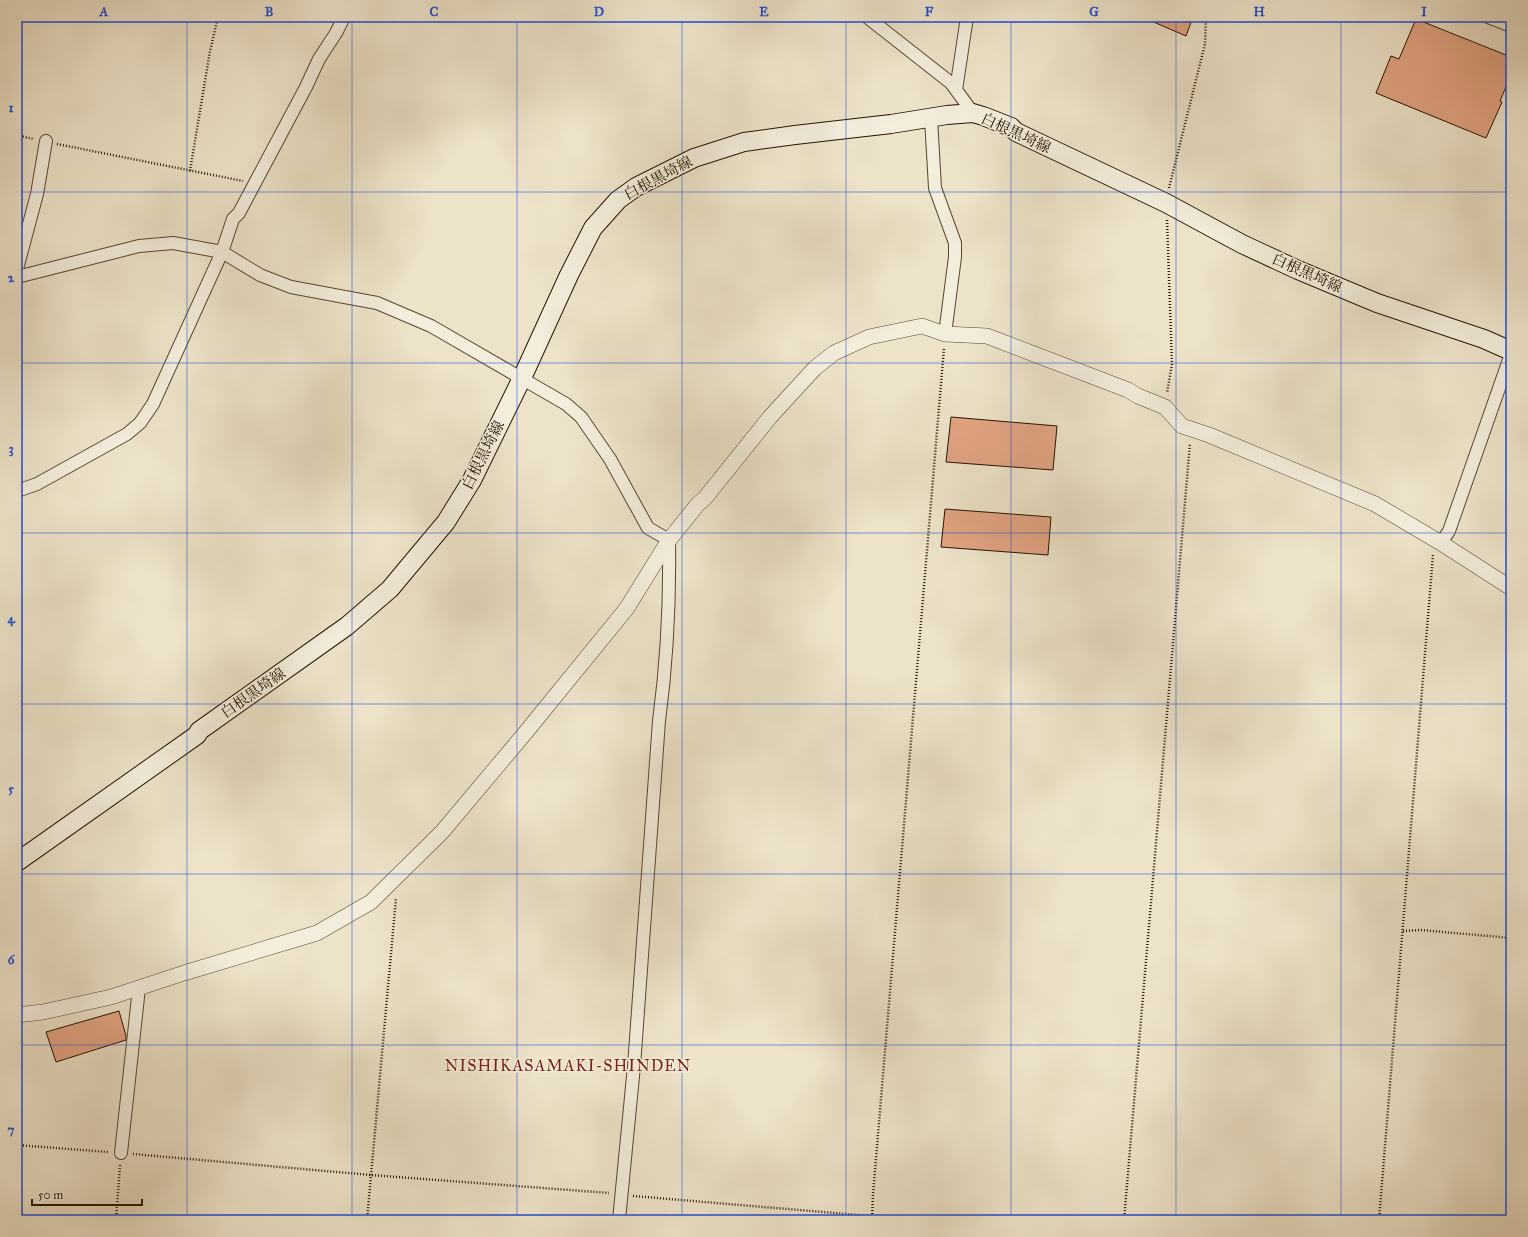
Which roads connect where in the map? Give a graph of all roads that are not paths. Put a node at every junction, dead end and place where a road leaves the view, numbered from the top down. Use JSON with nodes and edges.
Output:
{"nodes":[{"id":1,"x":344,"y":17,"type":"edge"},
{"id":2,"x":867,"y":17,"type":"edge"},
{"id":3,"x":967,"y":17,"type":"edge"},
{"id":4,"x":1488,"y":17,"type":"edge"},
{"id":5,"x":1511,"y":26,"type":"edge"},
{"id":6,"x":956,"y":90,"type":"junction"},
{"id":7,"x":973,"y":113,"type":"junction"},
{"id":8,"x":931,"y":118,"type":"junction"},
{"id":9,"x":46,"y":142,"type":"road end"},
{"id":10,"x":222,"y":252,"type":"junction"},
{"id":11,"x":17,"y":269,"type":"edge"},
{"id":12,"x":17,"y":277,"type":"edge"},
{"id":13,"x":945,"y":334,"type":"junction"},
{"id":14,"x":1511,"y":352,"type":"edge"},
{"id":15,"x":522,"y":378,"type":"junction"},
{"id":16,"x":17,"y":491,"type":"edge"},
{"id":17,"x":669,"y":540,"type":"junction"},
{"id":18,"x":1441,"y":543,"type":"junction"},
{"id":19,"x":1511,"y":588,"type":"edge"},
{"id":20,"x":17,"y":862,"type":"edge"},
{"id":21,"x":139,"y":988,"type":"junction"},
{"id":22,"x":17,"y":1015,"type":"edge"},
{"id":23,"x":122,"y":1153,"type":"road end"},
{"id":24,"x":619,"y":1220,"type":"edge"}],
"edges":[{"from":1,"to":10,"type":"street"},
{"from":2,"to":6,"type":"street"},
{"from":3,"to":6,"type":"street"},
{"from":4,"to":5,"type":"street"},
{"from":6,"to":7,"type":"street"},
{"from":7,"to":8,"type":"main road","name":"白根黒埼線"},
{"from":7,"to":14,"type":"main road","name":"白根黒埼線"},
{"from":8,"to":13,"type":"street"},
{"from":8,"to":15,"type":"main road","name":"白根黒埼線"},
{"from":9,"to":11,"type":"street"},
{"from":10,"to":12,"type":"street"},
{"from":10,"to":15,"type":"street"},
{"from":10,"to":16,"type":"street"},
{"from":13,"to":17,"type":"street"},
{"from":13,"to":18,"type":"street"},
{"from":14,"to":18,"type":"street"},
{"from":15,"to":17,"type":"street"},
{"from":15,"to":20,"type":"main road","name":"白根黒埼線"},
{"from":17,"to":21,"type":"street"},
{"from":17,"to":24,"type":"street"},
{"from":18,"to":19,"type":"street"},
{"from":21,"to":22,"type":"street"},
{"from":21,"to":23,"type":"street"}]}
